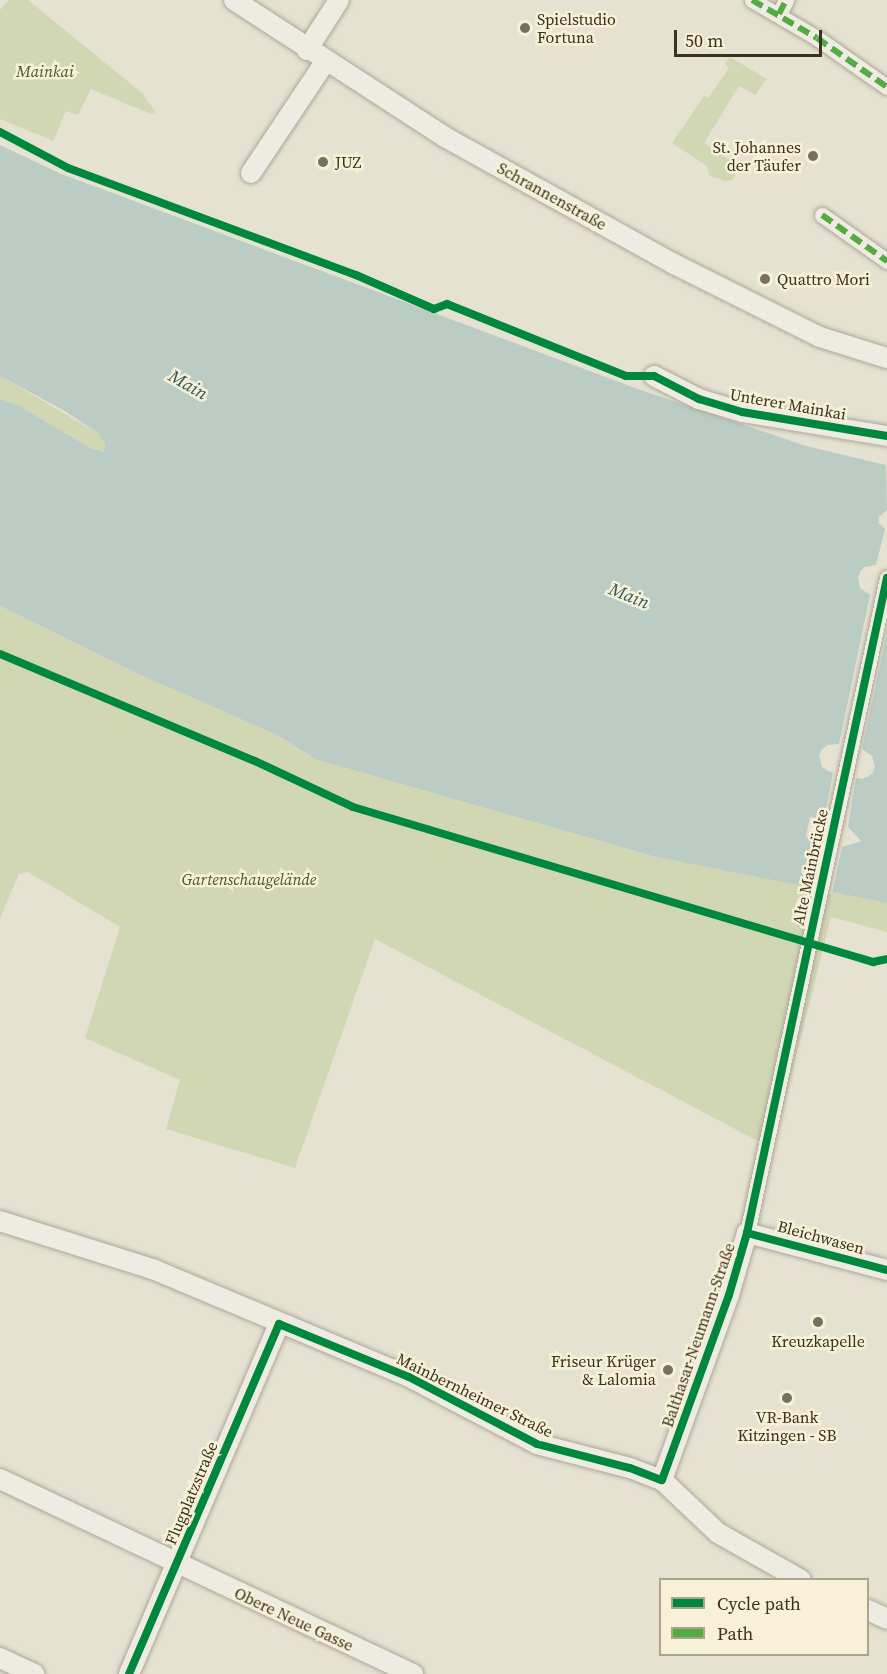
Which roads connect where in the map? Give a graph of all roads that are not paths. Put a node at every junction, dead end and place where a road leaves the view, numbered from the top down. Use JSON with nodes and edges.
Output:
{"nodes":[{"id":1,"x":234,"y":0,"type":"edge"},
{"id":2,"x":339,"y":0,"type":"edge"},
{"id":3,"x":752,"y":0,"type":"edge"},
{"id":4,"x":782,"y":7,"type":"edge"},
{"id":5,"x":307,"y":50,"type":"junction"},
{"id":6,"x":325,"y":62,"type":"junction"},
{"id":7,"x":887,"y":87,"type":"edge"},
{"id":8,"x":251,"y":173,"type":"dead end"},
{"id":9,"x":822,"y":215,"type":"dead end"},
{"id":10,"x":887,"y":261,"type":"edge"},
{"id":11,"x":887,"y":358,"type":"edge"},
{"id":12,"x":654,"y":376,"type":"dead end"},
{"id":13,"x":887,"y":436,"type":"edge"},
{"id":14,"x":887,"y":578,"type":"edge"},
{"id":15,"x":760,"y":1161,"type":"joint"},
{"id":16,"x":0,"y":1221,"type":"edge"},
{"id":17,"x":747,"y":1233,"type":"junction"},
{"id":18,"x":887,"y":1270,"type":"edge"},
{"id":19,"x":279,"y":1324,"type":"junction"},
{"id":20,"x":0,"y":1479,"type":"edge"},
{"id":21,"x":662,"y":1480,"type":"junction"},
{"id":22,"x":175,"y":1564,"type":"junction"},
{"id":23,"x":797,"y":1578,"type":"edge"},
{"id":24,"x":869,"y":1611,"type":"edge"},
{"id":25,"x":887,"y":1619,"type":"edge"},
{"id":26,"x":0,"y":1658,"type":"edge"},
{"id":27,"x":34,"y":1674,"type":"edge"},
{"id":28,"x":129,"y":1674,"type":"edge"},
{"id":29,"x":413,"y":1674,"type":"edge"}],
"edges":[{"from":1,"to":5,"type":"street","name":"Schrannenstraße"},
{"from":2,"to":5,"type":"street"},
{"from":3,"to":4,"type":"street"},
{"from":4,"to":7,"type":"street"},
{"from":5,"to":6,"type":"street","name":"Schrannenstraße"},
{"from":6,"to":8,"type":"street"},
{"from":6,"to":11,"type":"street","name":"Schrannenstraße"},
{"from":9,"to":10,"type":"street"},
{"from":12,"to":13,"type":"street","name":"Unterer Mainkai"},
{"from":14,"to":15,"type":"street","name":"Alte Mainbrücke"},
{"from":15,"to":17,"type":"street","name":"Balthasar-Neumann-Straße"},
{"from":16,"to":19,"type":"street","name":"Mainbernheimer Straße"},
{"from":17,"to":18,"type":"street","name":"Bleichwasen"},
{"from":17,"to":21,"type":"street","name":"Balthasar-Neumann-Straße"},
{"from":19,"to":21,"type":"street","name":"Mainbernheimer Straße"},
{"from":19,"to":22,"type":"street","name":"Flugplatzstraße"},
{"from":20,"to":22,"type":"street","name":"Obere Neue Gasse"},
{"from":21,"to":23,"type":"street"},
{"from":22,"to":28,"type":"street","name":"Flugplatzstraße"},
{"from":22,"to":29,"type":"street","name":"Obere Neue Gasse"},
{"from":24,"to":25,"type":"street"},
{"from":26,"to":27,"type":"street"}]}
